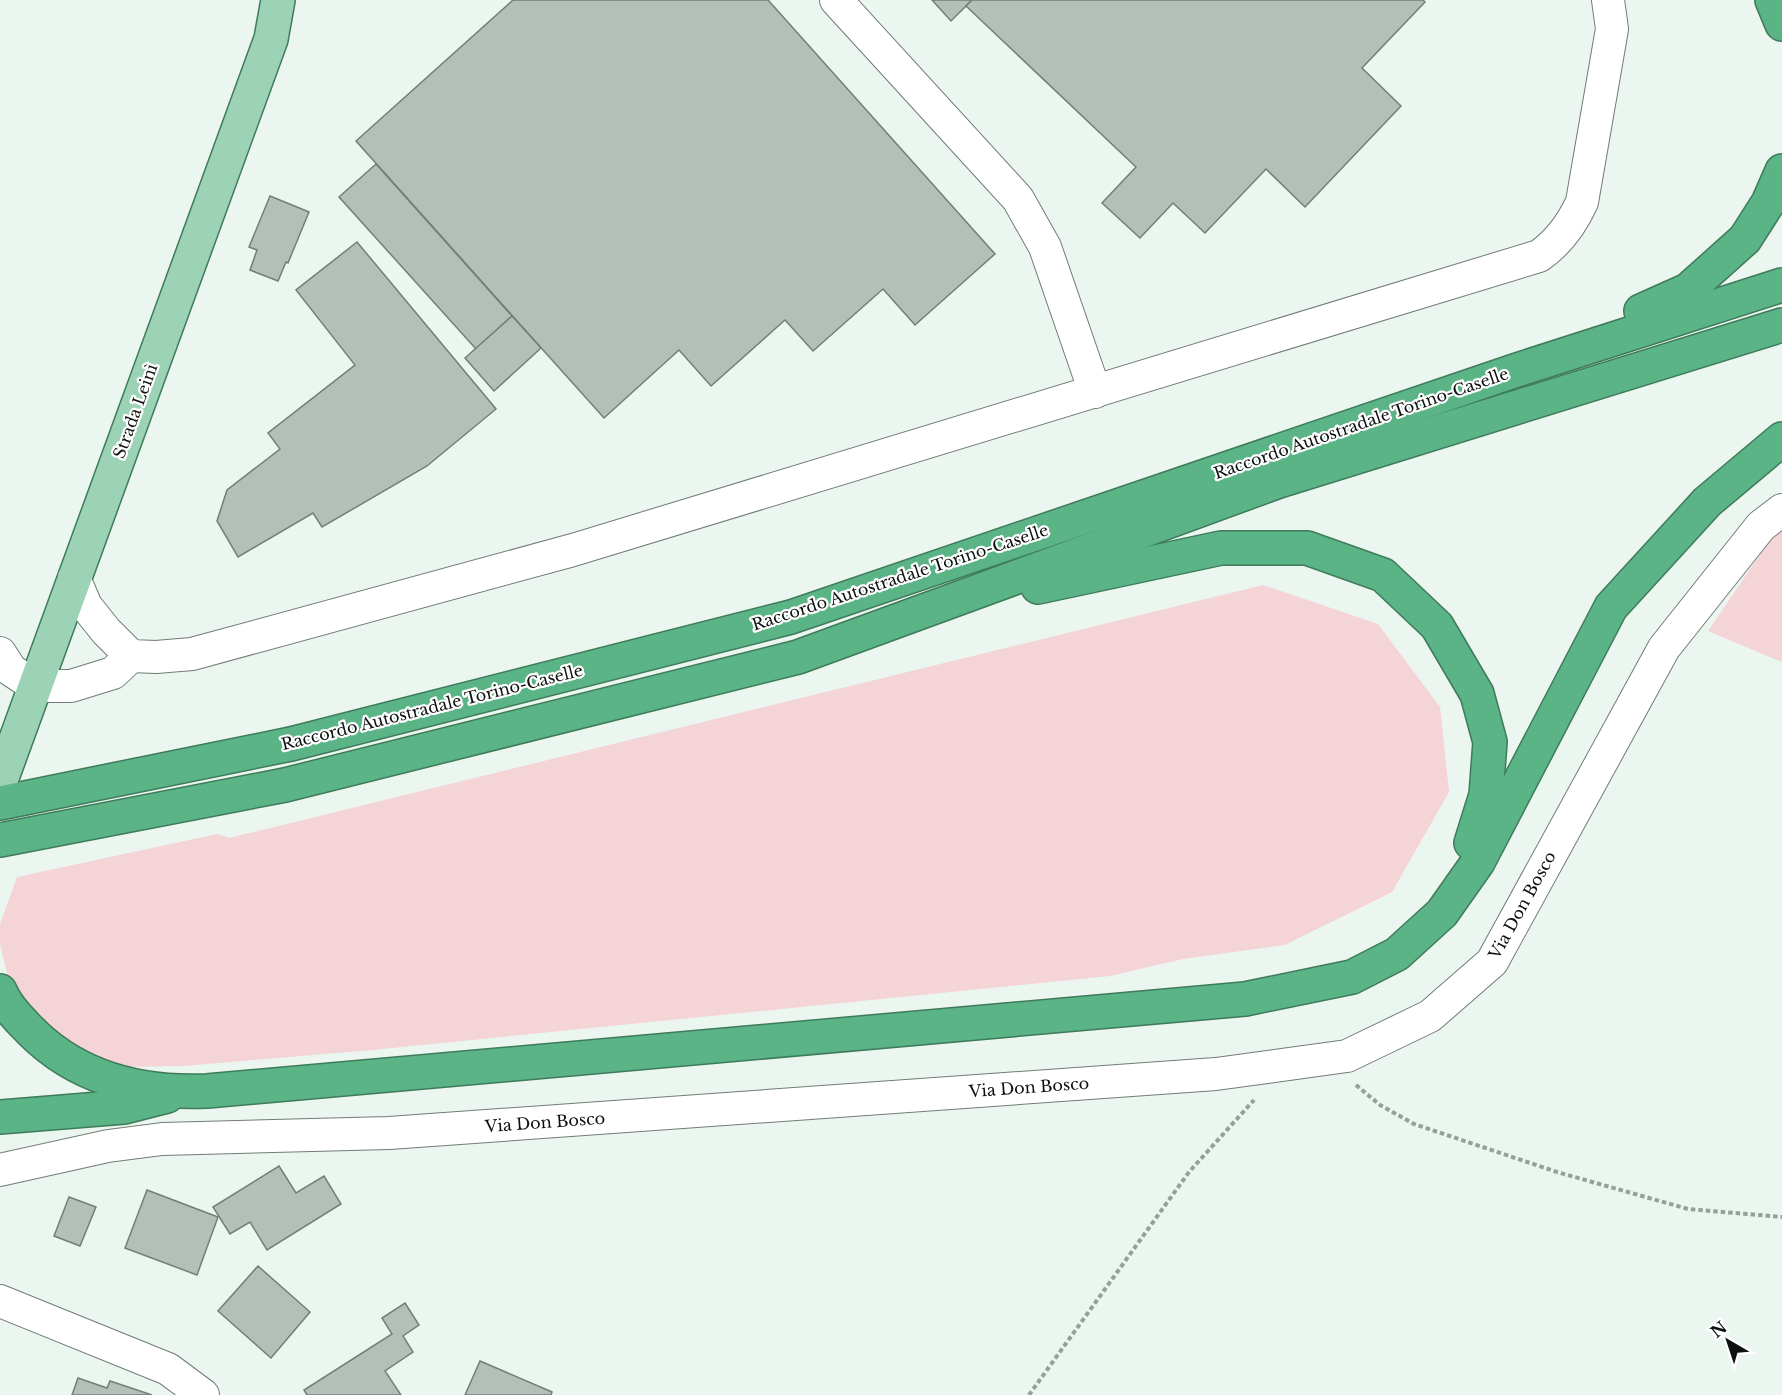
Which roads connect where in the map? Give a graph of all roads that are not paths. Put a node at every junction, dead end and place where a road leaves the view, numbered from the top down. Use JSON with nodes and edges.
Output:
{"nodes":[{"id":1,"x":278,"y":0,"type":"edge"},
{"id":2,"x":296,"y":0,"type":"edge"},
{"id":3,"x":837,"y":0,"type":"edge"},
{"id":4,"x":1608,"y":0,"type":"edge"},
{"id":5,"x":1772,"y":0,"type":"edge"},
{"id":6,"x":1782,"y":24,"type":"edge"},
{"id":7,"x":271,"y":39,"type":"junction"},
{"id":8,"x":1782,"y":171,"type":"edge"},
{"id":9,"x":1782,"y":285,"type":"edge"},
{"id":10,"x":1782,"y":325,"type":"edge"},
{"id":11,"x":1517,"y":370,"type":"junction"},
{"id":12,"x":1095,"y":392,"type":"junction"},
{"id":13,"x":1782,"y":439,"type":"edge"},
{"id":14,"x":1782,"y":510,"type":"edge"},
{"id":15,"x":74,"y":578,"type":"junction"},
{"id":16,"x":922,"y":611,"type":"junction"},
{"id":17,"x":0,"y":653,"type":"edge"},
{"id":18,"x":131,"y":656,"type":"junction"},
{"id":19,"x":35,"y":686,"type":"junction"},
{"id":20,"x":0,"y":783,"type":"edge"},
{"id":21,"x":0,"y":803,"type":"edge"},
{"id":22,"x":0,"y":840,"type":"edge"},
{"id":23,"x":1397,"y":954,"type":"junction"},
{"id":24,"x":0,"y":991,"type":"edge"},
{"id":25,"x":34,"y":1035,"type":"junction"},
{"id":26,"x":0,"y":1037,"type":"edge"},
{"id":27,"x":180,"y":1092,"type":"junction"},
{"id":28,"x":5,"y":1114,"type":"edge"},
{"id":29,"x":0,"y":1170,"type":"edge"},
{"id":30,"x":0,"y":1301,"type":"edge"},
{"id":31,"x":202,"y":1395,"type":"edge"}],
"edges":[{"from":1,"to":7,"type":"main road","name":"Strada Leinì"},
{"from":2,"to":7,"type":"main road","name":"Strada Leinì"},
{"from":3,"to":12,"type":"street"},
{"from":4,"to":12,"type":"street"},
{"from":5,"to":6,"type":"highway"},
{"from":7,"to":15,"type":"main road","name":"Strada Leinì"},
{"from":8,"to":11,"type":"highway"},
{"from":9,"to":11,"type":"highway","name":"Raccordo Autostradale Torino-Caselle"},
{"from":10,"to":16,"type":"highway","name":"Raccordo Autostradale Torino-Caselle"},
{"from":11,"to":21,"type":"highway","name":"Raccordo Autostradale Torino-Caselle"},
{"from":12,"to":18,"type":"street"},
{"from":13,"to":23,"type":"highway"},
{"from":14,"to":29,"type":"street","name":"Via Don Bosco"},
{"from":15,"to":18,"type":"street"},
{"from":15,"to":19,"type":"main road","name":"Strada Leinì"},
{"from":16,"to":22,"type":"highway","name":"Raccordo Autostradale Torino-Caselle"},
{"from":16,"to":23,"type":"highway"},
{"from":17,"to":19,"type":"street"},
{"from":18,"to":19,"type":"street"},
{"from":19,"to":20,"type":"main road","name":"Strada Leinì"},
{"from":23,"to":27,"type":"highway"},
{"from":24,"to":25,"type":"highway"},
{"from":25,"to":26,"type":"highway"},
{"from":25,"to":27,"type":"highway"},
{"from":27,"to":28,"type":"highway"},
{"from":30,"to":31,"type":"street"}]}
